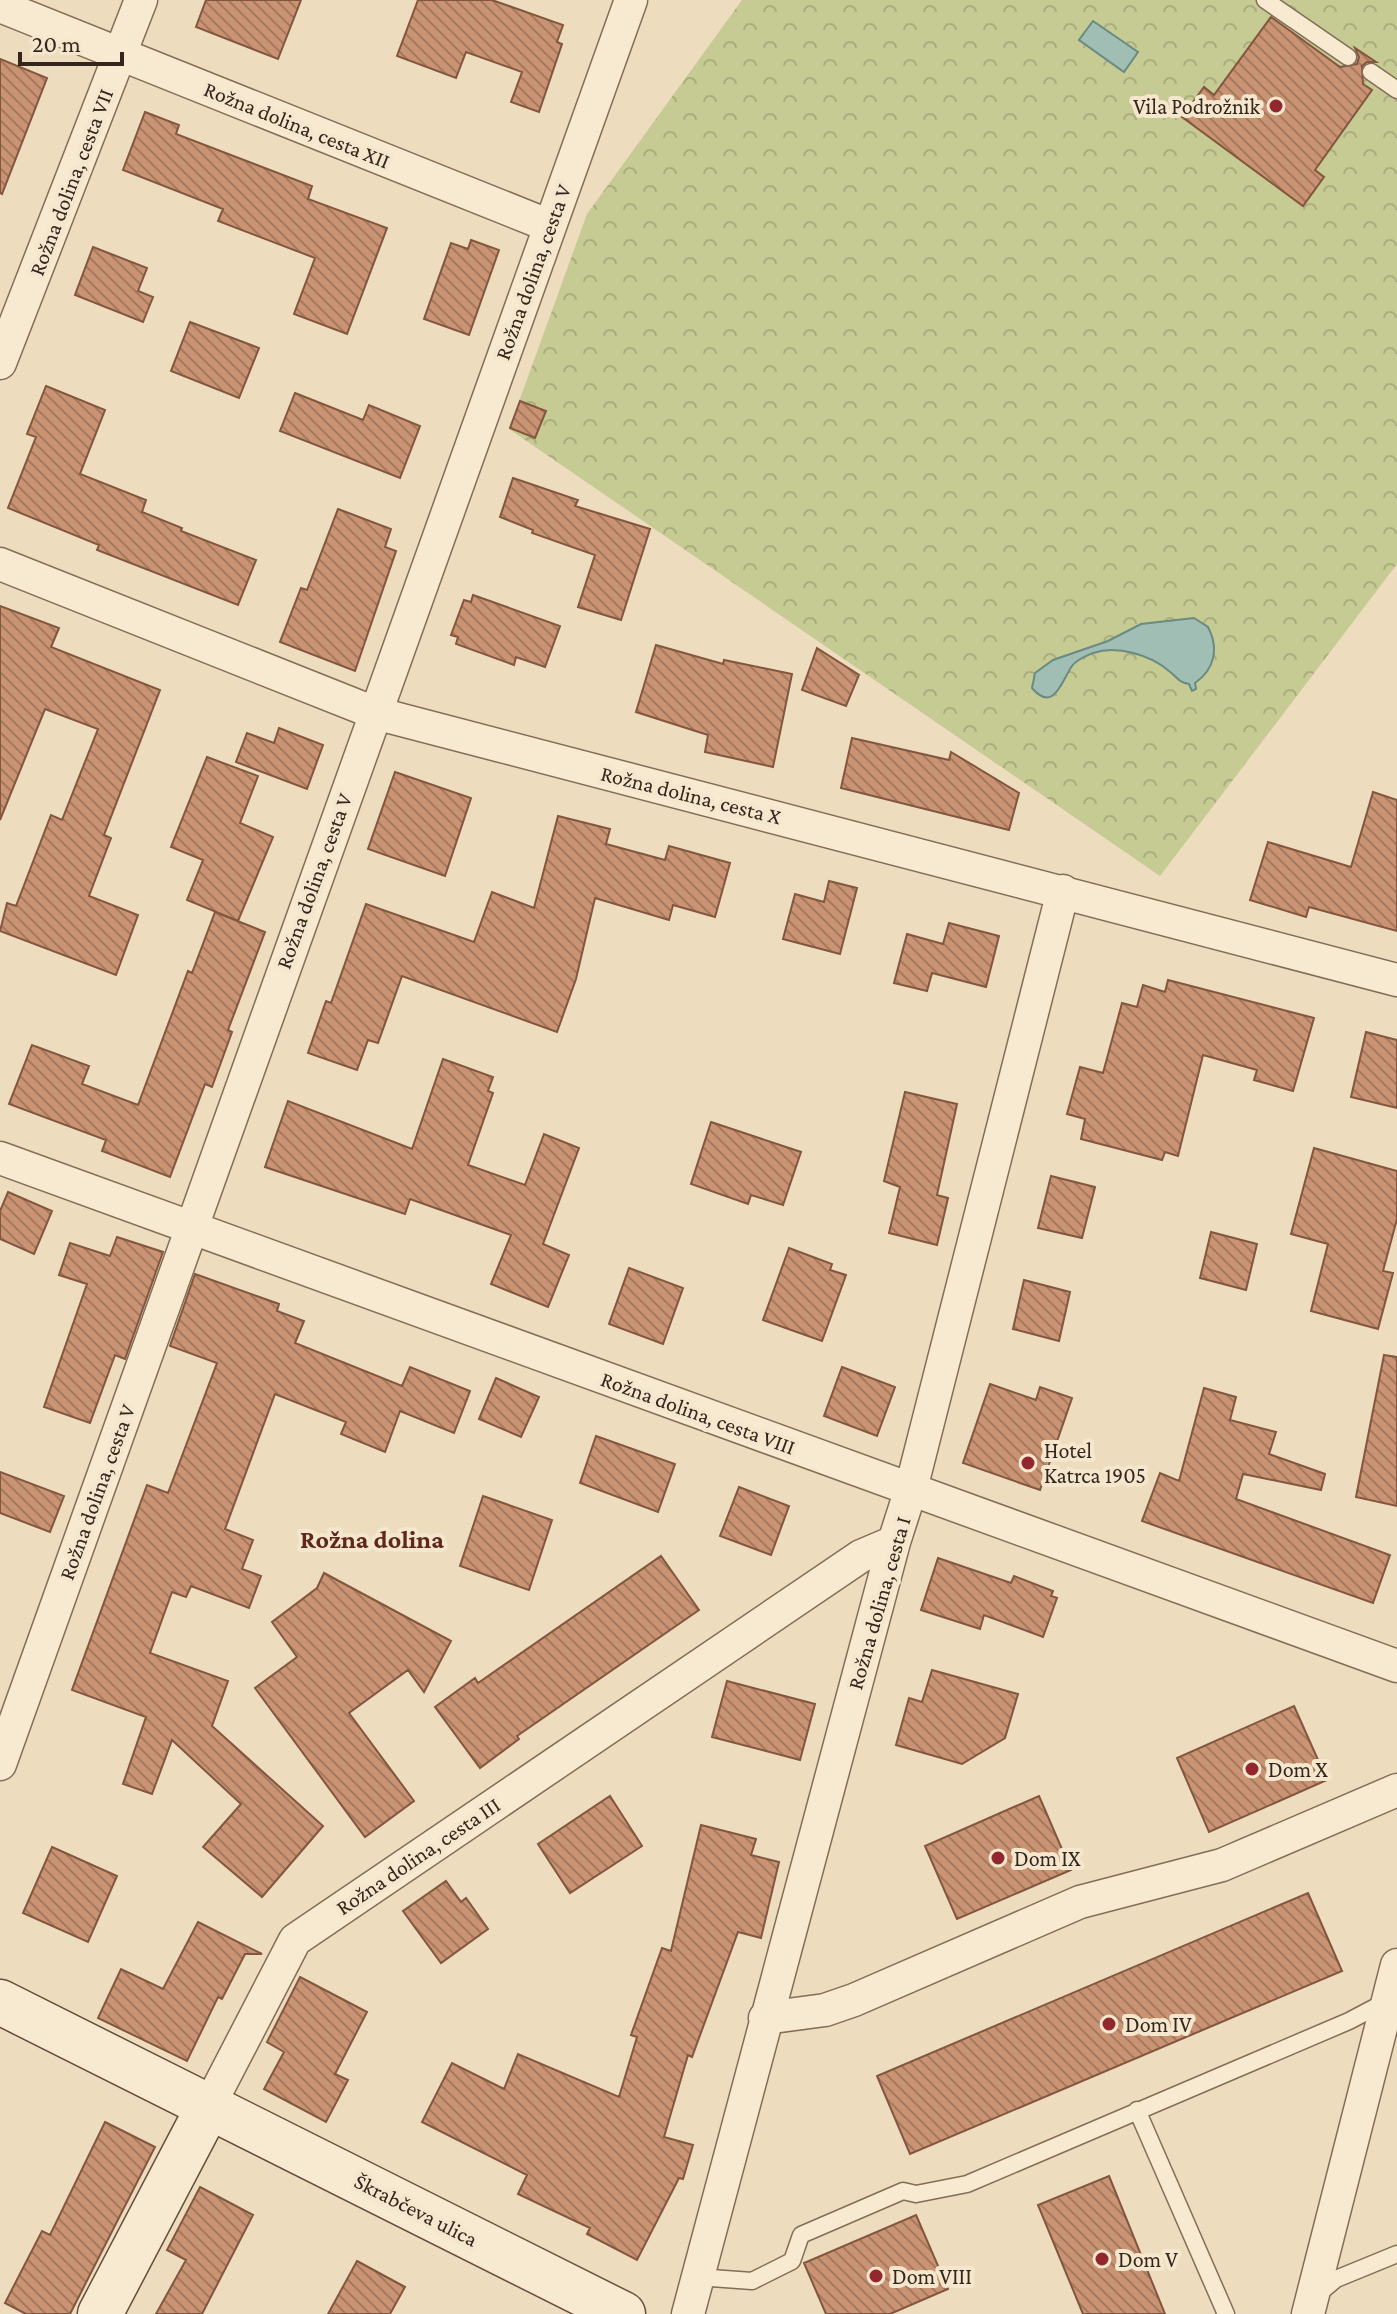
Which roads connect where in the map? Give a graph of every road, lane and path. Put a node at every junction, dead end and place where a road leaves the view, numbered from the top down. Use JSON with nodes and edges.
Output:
{"nodes":[{"id":1,"x":141,"y":0,"type":"edge"},
{"id":2,"x":631,"y":0,"type":"edge"},
{"id":3,"x":1265,"y":0,"type":"edge"},
{"id":4,"x":0,"y":6,"type":"edge"},
{"id":5,"x":120,"y":55,"type":"junction"},
{"id":6,"x":1348,"y":57,"type":"dead end"},
{"id":7,"x":1371,"y":72,"type":"dead end"},
{"id":8,"x":1397,"y":90,"type":"edge"},
{"id":9,"x":550,"y":226,"type":"junction"},
{"id":10,"x":0,"y":363,"type":"edge"},
{"id":11,"x":0,"y":564,"type":"edge"},
{"id":12,"x":375,"y":713,"type":"junction"},
{"id":13,"x":1063,"y":891,"type":"junction"},
{"id":14,"x":1397,"y":980,"type":"edge"},
{"id":15,"x":0,"y":1158,"type":"edge"},
{"id":16,"x":189,"y":1229,"type":"junction"},
{"id":17,"x":911,"y":1489,"type":"junction"},
{"id":18,"x":894,"y":1542,"type":"junction"},
{"id":19,"x":1397,"y":1666,"type":"edge"},
{"id":20,"x":0,"y":1764,"type":"edge"},
{"id":21,"x":1397,"y":1790,"type":"edge"},
{"id":22,"x":1397,"y":1965,"type":"edge"},
{"id":23,"x":1387,"y":2001,"type":"junction"},
{"id":24,"x":0,"y":2002,"type":"edge"},
{"id":25,"x":765,"y":2018,"type":"junction"},
{"id":26,"x":209,"y":2106,"type":"junction"},
{"id":27,"x":1137,"y":2110,"type":"junction"},
{"id":28,"x":1397,"y":2254,"type":"edge"},
{"id":29,"x":697,"y":2277,"type":"junction"},
{"id":30,"x":1304,"y":2309,"type":"edge"},
{"id":31,"x":100,"y":2314,"type":"edge"},
{"id":32,"x":623,"y":2314,"type":"edge"},
{"id":33,"x":688,"y":2314,"type":"edge"},
{"id":34,"x":1226,"y":2314,"type":"edge"}],
"edges":[{"from":1,"to":5,"type":"street","name":"Rožna dolina, cesta VII"},
{"from":2,"to":9,"type":"street","name":"Rožna dolina, cesta V"},
{"from":3,"to":6,"type":"lane"},
{"from":4,"to":5,"type":"street","name":"Rožna dolina, cesta XII"},
{"from":5,"to":9,"type":"street","name":"Rožna dolina, cesta XII"},
{"from":5,"to":10,"type":"street","name":"Rožna dolina, cesta VII"},
{"from":7,"to":8,"type":"lane"},
{"from":9,"to":12,"type":"street","name":"Rožna dolina, cesta V"},
{"from":11,"to":12,"type":"street","name":"Rožna dolina, cesta X"},
{"from":12,"to":13,"type":"street","name":"Rožna dolina, cesta X"},
{"from":12,"to":16,"type":"street","name":"Rožna dolina, cesta V"},
{"from":13,"to":14,"type":"street","name":"Rožna dolina, cesta X"},
{"from":13,"to":17,"type":"street","name":"Rožna dolina, cesta I"},
{"from":15,"to":16,"type":"street","name":"Rožna dolina, cesta VIII"},
{"from":16,"to":17,"type":"street","name":"Rožna dolina, cesta VIII"},
{"from":16,"to":20,"type":"street","name":"Rožna dolina, cesta V"},
{"from":17,"to":18,"type":"street","name":"Rožna dolina, cesta I"},
{"from":17,"to":19,"type":"street","name":"Rožna dolina, cesta VIII"},
{"from":18,"to":25,"type":"street","name":"Rožna dolina, cesta I"},
{"from":18,"to":26,"type":"street","name":"Rožna dolina, cesta III"},
{"from":21,"to":25,"type":"street"},
{"from":22,"to":23,"type":"street"},
{"from":23,"to":27,"type":"lane"},
{"from":23,"to":30,"type":"street"},
{"from":24,"to":26,"type":"street","name":"Škrabčeva ulica"},
{"from":25,"to":29,"type":"street","name":"Rožna dolina, cesta I"},
{"from":26,"to":31,"type":"street","name":"Rožna dolina, cesta III"},
{"from":26,"to":32,"type":"street","name":"Škrabčeva ulica"},
{"from":27,"to":29,"type":"lane"},
{"from":27,"to":34,"type":"lane"},
{"from":28,"to":30,"type":"lane"},
{"from":29,"to":33,"type":"street","name":"Rožna dolina, cesta I"}]}
